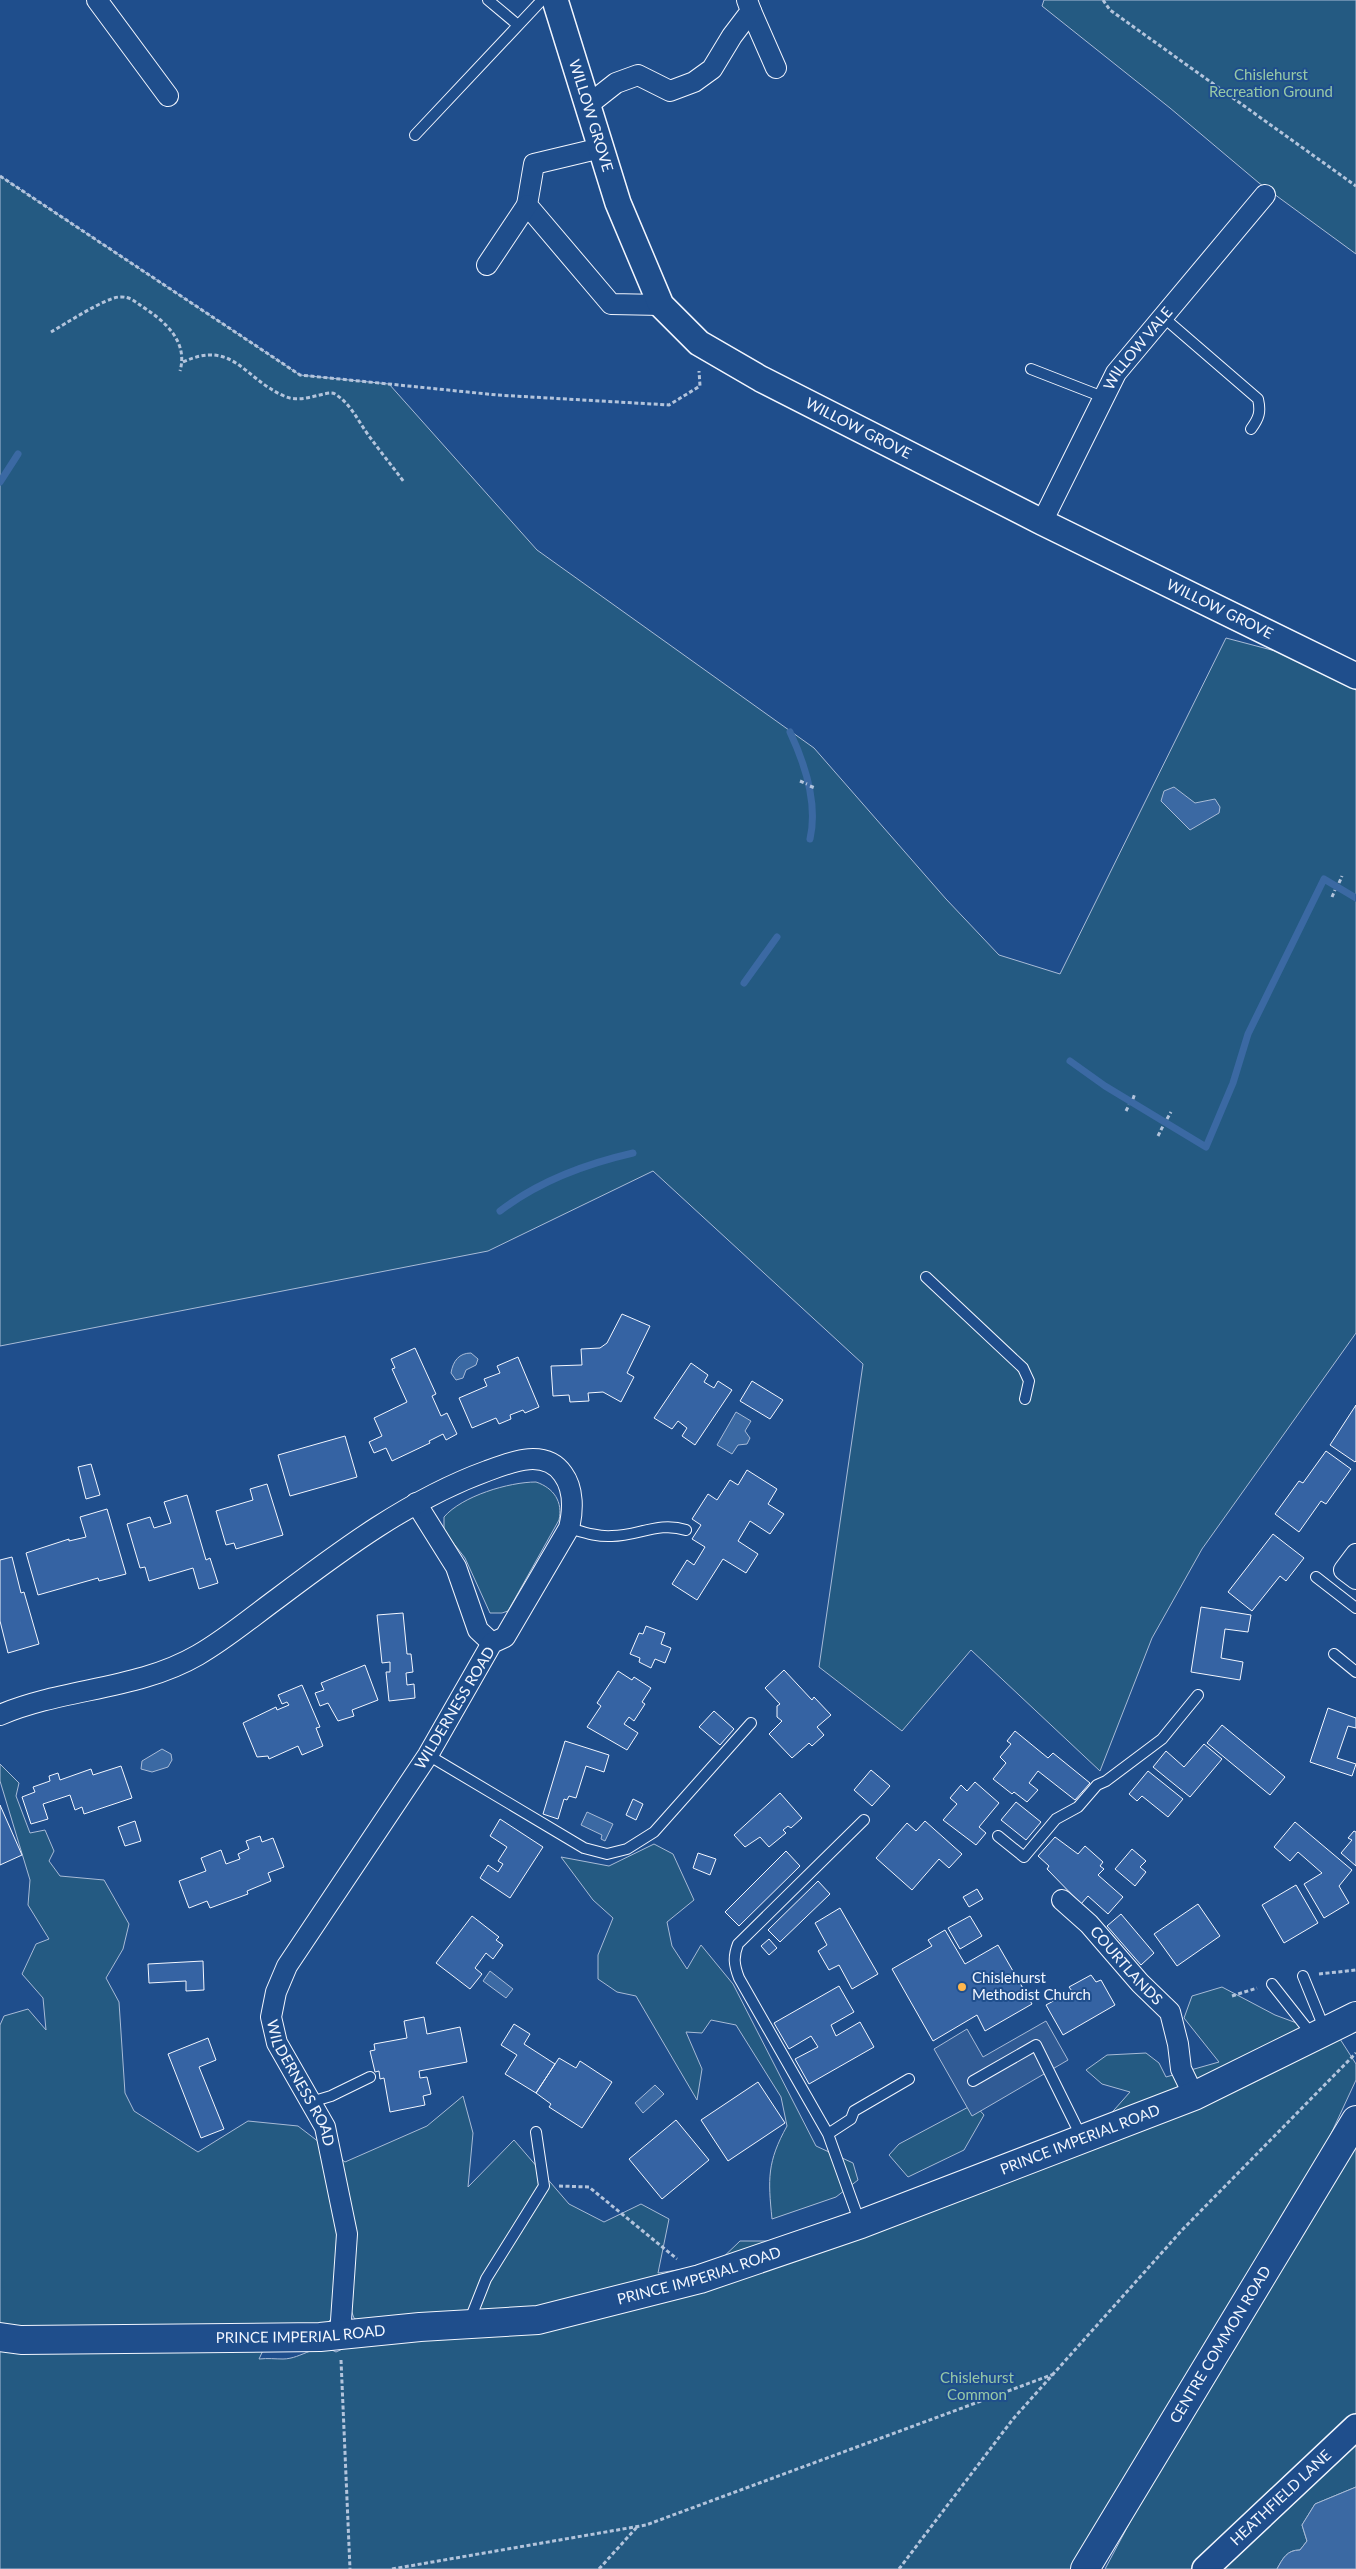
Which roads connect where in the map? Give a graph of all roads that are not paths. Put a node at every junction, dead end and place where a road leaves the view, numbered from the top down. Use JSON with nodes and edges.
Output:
{"nodes":[{"id":1,"x":97,"y":0,"type":"edge"},
{"id":2,"x":488,"y":0,"type":"edge"},
{"id":3,"x":542,"y":0,"type":"edge"},
{"id":4,"x":555,"y":0,"type":"edge"},
{"id":5,"x":749,"y":6,"type":"edge"},
{"id":6,"x":518,"y":26,"type":"junction"},
{"id":7,"x":776,"y":68,"type":"dead end"},
{"id":8,"x":168,"y":96,"type":"dead end"},
{"id":9,"x":588,"y":105,"type":"junction"},
{"id":10,"x":415,"y":135,"type":"dead end"},
{"id":11,"x":601,"y":148,"type":"junction"},
{"id":12,"x":1265,"y":195,"type":"dead end"},
{"id":13,"x":527,"y":204,"type":"junction"},
{"id":14,"x":486,"y":265,"type":"dead end"},
{"id":15,"x":661,"y":305,"type":"junction"},
{"id":16,"x":1163,"y":317,"type":"junction"},
{"id":17,"x":1031,"y":370,"type":"dead end"},
{"id":18,"x":1103,"y":397,"type":"junction"},
{"id":19,"x":1251,"y":429,"type":"dead end"},
{"id":20,"x":1042,"y":522,"type":"junction"},
{"id":21,"x":1356,"y":676,"type":"edge"},
{"id":22,"x":926,"y":1277,"type":"dead end"},
{"id":23,"x":1025,"y":1398,"type":"dead end"},
{"id":24,"x":416,"y":1503,"type":"junction"},
{"id":25,"x":569,"y":1528,"type":"junction"},
{"id":26,"x":686,"y":1530,"type":"dead end"},
{"id":27,"x":1356,"y":1554,"type":"edge"},
{"id":28,"x":1316,"y":1577,"type":"dead end"},
{"id":29,"x":1356,"y":1579,"type":"edge"},
{"id":30,"x":1356,"y":1608,"type":"edge"},
{"id":31,"x":492,"y":1643,"type":"junction"},
{"id":32,"x":1334,"y":1654,"type":"dead end"},
{"id":33,"x":1356,"y":1672,"type":"edge"},
{"id":34,"x":1198,"y":1695,"type":"dead end"},
{"id":35,"x":0,"y":1715,"type":"edge"},
{"id":36,"x":751,"y":1723,"type":"dead end"},
{"id":37,"x":428,"y":1755,"type":"junction"},
{"id":38,"x":864,"y":1820,"type":"dead end"},
{"id":39,"x":998,"y":1836,"type":"dead end"},
{"id":40,"x":1062,"y":1900,"type":"dead end"},
{"id":41,"x":1303,"y":1976,"type":"dead end"},
{"id":42,"x":1272,"y":1984,"type":"dead end"},
{"id":43,"x":1356,"y":2016,"type":"edge"},
{"id":44,"x":1320,"y":2034,"type":"junction"},
{"id":45,"x":370,"y":2077,"type":"dead end"},
{"id":46,"x":909,"y":2079,"type":"dead end"},
{"id":47,"x":973,"y":2081,"type":"dead end"},
{"id":48,"x":1194,"y":2096,"type":"junction"},
{"id":49,"x":311,"y":2102,"type":"junction"},
{"id":50,"x":1356,"y":2120,"type":"edge"},
{"id":51,"x":536,"y":2132,"type":"dead end"},
{"id":52,"x":828,"y":2134,"type":"junction"},
{"id":53,"x":1082,"y":2140,"type":"junction"},
{"id":54,"x":861,"y":2224,"type":"junction"},
{"id":55,"x":468,"y":2326,"type":"junction"},
{"id":56,"x":340,"y":2335,"type":"junction"},
{"id":57,"x":0,"y":2337,"type":"edge"},
{"id":58,"x":1356,"y":2427,"type":"edge"},
{"id":59,"x":1085,"y":2569,"type":"edge"},
{"id":60,"x":1205,"y":2569,"type":"edge"}],
"edges":[{"from":1,"to":8,"type":"street"},
{"from":2,"to":6,"type":"lane"},
{"from":3,"to":6,"type":"lane"},
{"from":4,"to":9,"type":"street","name":"WILLOW GROVE"},
{"from":5,"to":7,"type":"street"},
{"from":5,"to":9,"type":"street"},
{"from":6,"to":10,"type":"lane"},
{"from":9,"to":11,"type":"street","name":"WILLOW GROVE"},
{"from":11,"to":13,"type":"street"},
{"from":11,"to":15,"type":"street","name":"WILLOW GROVE"},
{"from":12,"to":16,"type":"street","name":"WILLOW VALE"},
{"from":13,"to":14,"type":"street"},
{"from":13,"to":15,"type":"street"},
{"from":15,"to":20,"type":"street","name":"WILLOW GROVE"},
{"from":16,"to":18,"type":"street","name":"WILLOW VALE"},
{"from":16,"to":19,"type":"lane"},
{"from":17,"to":18,"type":"lane"},
{"from":18,"to":20,"type":"street","name":"WILLOW VALE"},
{"from":20,"to":21,"type":"street","name":"WILLOW GROVE"},
{"from":22,"to":23,"type":"lane"},
{"from":24,"to":25,"type":"street","name":"WILDERNESS ROAD"},
{"from":24,"to":31,"type":"street"},
{"from":24,"to":35,"type":"street","name":"WILDERNESS ROAD"},
{"from":25,"to":26,"type":"lane"},
{"from":25,"to":31,"type":"street","name":"WILDERNESS ROAD"},
{"from":27,"to":29,"type":"street"},
{"from":28,"to":30,"type":"lane"},
{"from":31,"to":37,"type":"street","name":"WILDERNESS ROAD"},
{"from":32,"to":33,"type":"lane"},
{"from":34,"to":39,"type":"lane"},
{"from":36,"to":37,"type":"lane"},
{"from":37,"to":49,"type":"street","name":"WILDERNESS ROAD"},
{"from":38,"to":52,"type":"lane"},
{"from":40,"to":48,"type":"street","name":"COURTLANDS"},
{"from":41,"to":44,"type":"lane"},
{"from":42,"to":44,"type":"lane"},
{"from":43,"to":44,"type":"main road","name":"PRINCE IMPERIAL ROAD"},
{"from":44,"to":48,"type":"main road","name":"PRINCE IMPERIAL ROAD"},
{"from":45,"to":49,"type":"lane"},
{"from":46,"to":52,"type":"lane"},
{"from":47,"to":53,"type":"lane"},
{"from":48,"to":53,"type":"main road","name":"PRINCE IMPERIAL ROAD"},
{"from":49,"to":56,"type":"street","name":"WILDERNESS ROAD"},
{"from":50,"to":59,"type":"main road","name":"CENTRE COMMON ROAD"},
{"from":51,"to":55,"type":"lane"},
{"from":52,"to":54,"type":"lane"},
{"from":53,"to":54,"type":"main road","name":"PRINCE IMPERIAL ROAD"},
{"from":54,"to":55,"type":"main road","name":"PRINCE IMPERIAL ROAD"},
{"from":55,"to":56,"type":"main road","name":"PRINCE IMPERIAL ROAD"},
{"from":56,"to":57,"type":"main road","name":"PRINCE IMPERIAL ROAD"},
{"from":58,"to":60,"type":"street","name":"HEATHFIELD LANE"}]}
